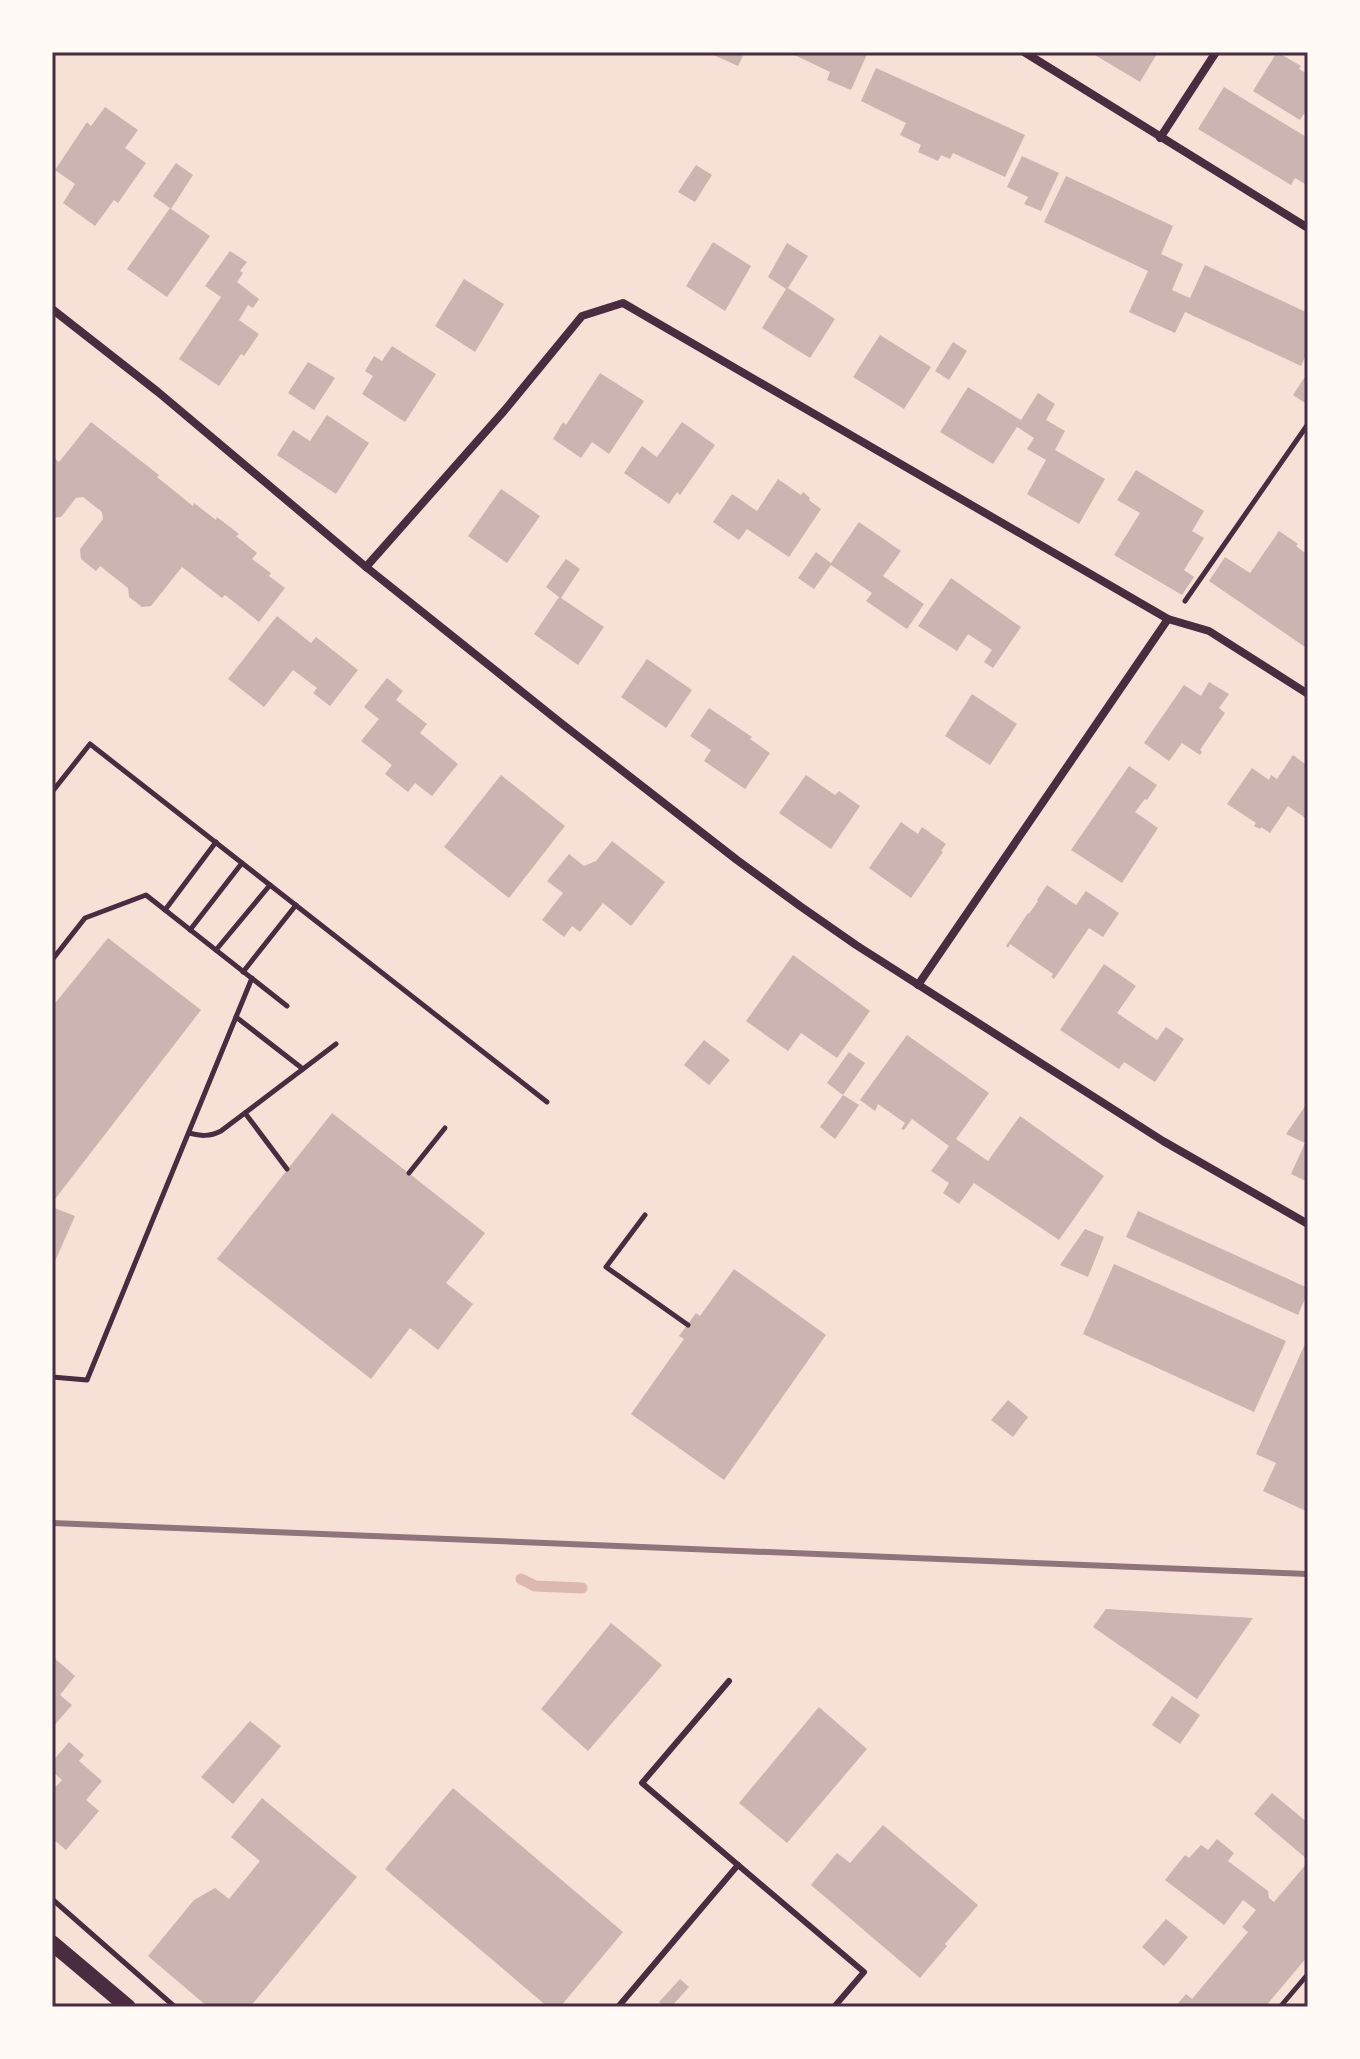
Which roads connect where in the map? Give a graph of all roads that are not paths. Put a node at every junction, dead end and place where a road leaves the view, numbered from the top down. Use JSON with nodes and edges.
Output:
{"nodes":[{"id":1,"x":1024,"y":52,"type":"edge"},
{"id":2,"x":1216,"y":52,"type":"edge"},
{"id":3,"x":1160,"y":138,"type":"junction"},
{"id":4,"x":1308,"y":228,"type":"edge"},
{"id":5,"x":52,"y":309,"type":"edge"},
{"id":6,"x":366,"y":567,"type":"junction"},
{"id":7,"x":1168,"y":619,"type":"junction"},
{"id":8,"x":1308,"y":694,"type":"edge"},
{"id":9,"x":918,"y":985,"type":"junction"},
{"id":10,"x":1308,"y":1224,"type":"edge"},
{"id":11,"x":729,"y":1681,"type":"dead end"},
{"id":12,"x":738,"y":1865,"type":"junction"},
{"id":13,"x":52,"y":1943,"type":"edge"},
{"id":14,"x":128,"y":2007,"type":"edge"},
{"id":15,"x":618,"y":2007,"type":"edge"},
{"id":16,"x":834,"y":2007,"type":"edge"}],
"edges":[{"from":1,"to":3,"type":"street"},
{"from":2,"to":3,"type":"street"},
{"from":3,"to":4,"type":"street"},
{"from":5,"to":6,"type":"street"},
{"from":6,"to":7,"type":"street"},
{"from":6,"to":9,"type":"street"},
{"from":7,"to":8,"type":"street"},
{"from":7,"to":9,"type":"street"},
{"from":9,"to":10,"type":"street"},
{"from":11,"to":12,"type":"lane"},
{"from":12,"to":15,"type":"lane"},
{"from":12,"to":16,"type":"lane"},
{"from":13,"to":14,"type":"main road"}]}
